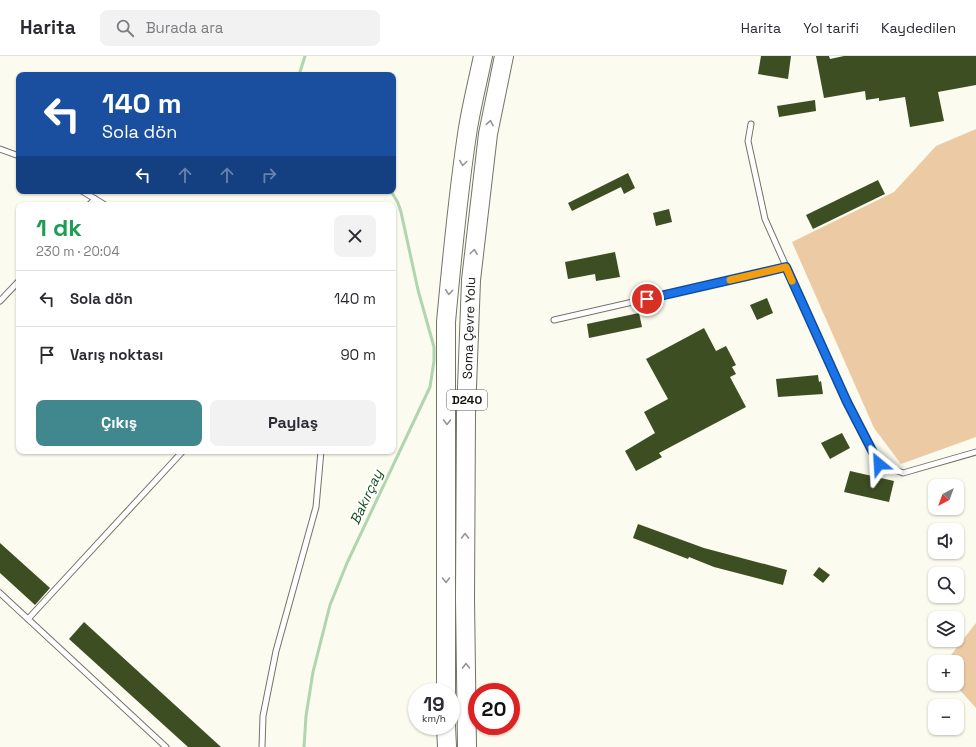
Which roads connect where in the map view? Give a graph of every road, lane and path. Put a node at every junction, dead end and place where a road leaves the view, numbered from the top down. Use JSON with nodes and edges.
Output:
{"nodes":[{"id":1,"x":482,"y":56,"type":"edge"},
{"id":2,"x":504,"y":56,"type":"edge"},
{"id":3,"x":751,"y":124,"type":"dead end"},
{"id":4,"x":0,"y":150,"type":"edge"},
{"id":5,"x":16,"y":155,"type":"edge"},
{"id":6,"x":87,"y":194,"type":"edge"},
{"id":7,"x":95,"y":199,"type":"junction"},
{"id":8,"x":92,"y":202,"type":"edge"},
{"id":9,"x":100,"y":202,"type":"edge"},
{"id":10,"x":786,"y":267,"type":"junction"},
{"id":11,"x":16,"y":284,"type":"edge"},
{"id":12,"x":0,"y":301,"type":"edge"},
{"id":13,"x":554,"y":320,"type":"dead end"},
{"id":14,"x":976,"y":452,"type":"edge"},
{"id":15,"x":180,"y":454,"type":"edge"},
{"id":16,"x":321,"y":454,"type":"edge"},
{"id":17,"x":0,"y":593,"type":"edge"},
{"id":18,"x":28,"y":619,"type":"junction"},
{"id":19,"x":446,"y":683,"type":"edge"},
{"id":20,"x":446,"y":735,"type":"edge"},
{"id":21,"x":166,"y":747,"type":"edge"},
{"id":22,"x":262,"y":747,"type":"edge"},
{"id":23,"x":447,"y":747,"type":"edge"},
{"id":24,"x":467,"y":747,"type":"edge"}],
"edges":[{"from":1,"to":19,"type":"highway","name":"Soma Çevre Yolu","number":"D240","one_way":true},
{"from":24,"to":2,"type":"highway","name":"Soma Çevre Yolu","number":"D240","one_way":true},
{"from":3,"to":10,"type":"lane"},
{"from":4,"to":5,"type":"lane"},
{"from":6,"to":7,"type":"lane"},
{"from":7,"to":8,"type":"lane"},
{"from":7,"to":9,"type":"lane"},
{"from":10,"to":13,"type":"lane"},
{"from":10,"to":14,"type":"lane"},
{"from":11,"to":12,"type":"lane"},
{"from":15,"to":18,"type":"lane"},
{"from":16,"to":22,"type":"lane"},
{"from":17,"to":18,"type":"lane"},
{"from":18,"to":21,"type":"lane"},
{"from":20,"to":23,"type":"highway"}]}
